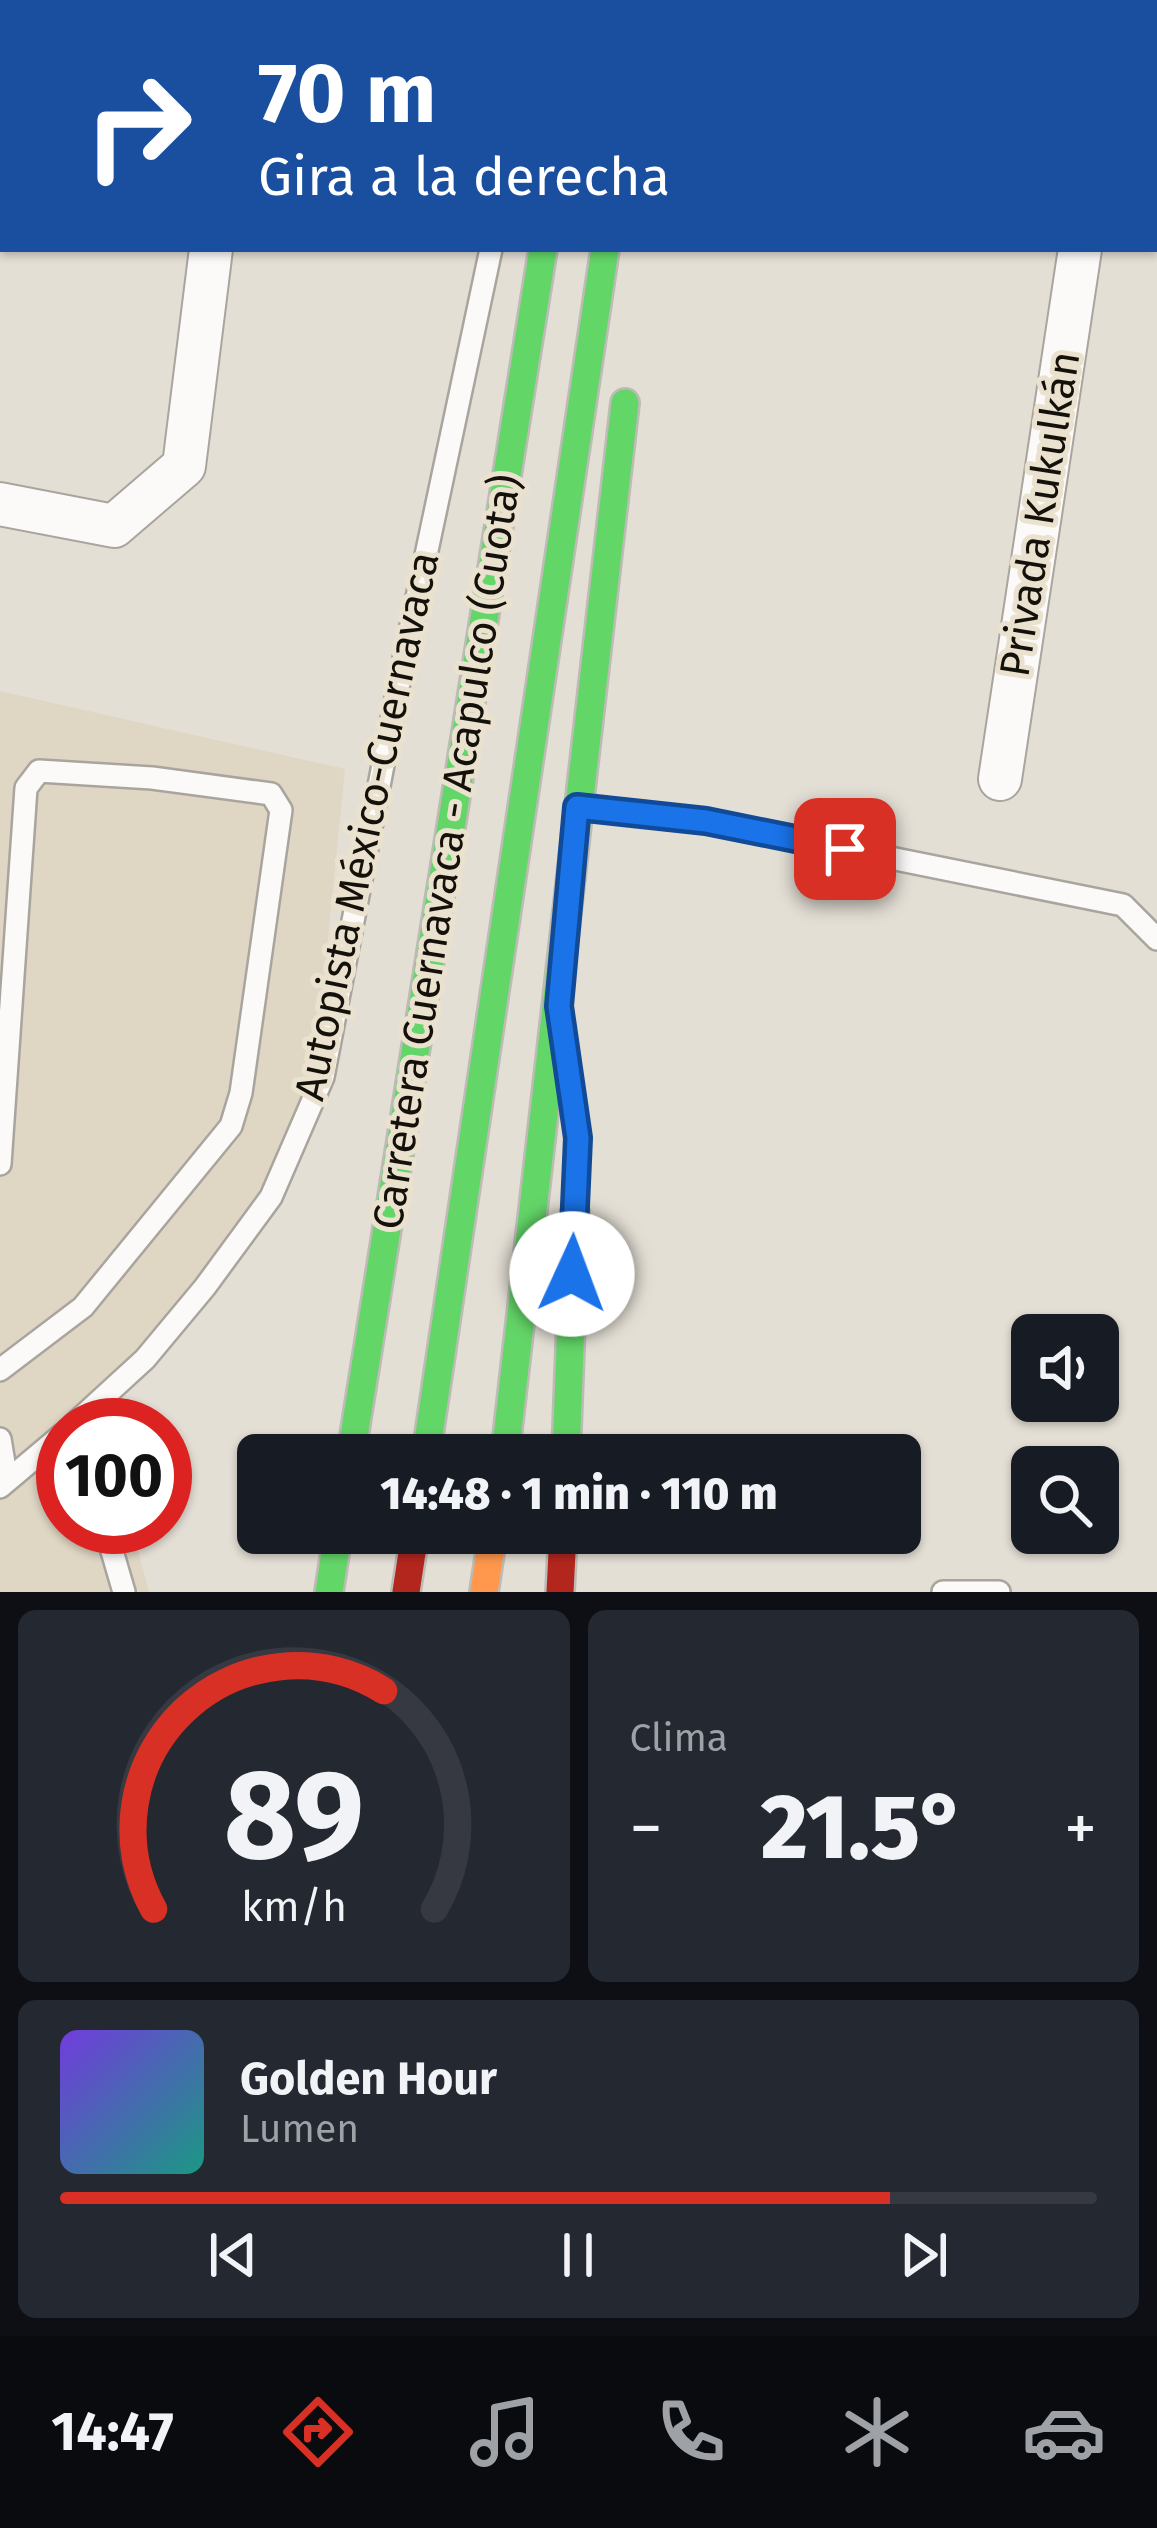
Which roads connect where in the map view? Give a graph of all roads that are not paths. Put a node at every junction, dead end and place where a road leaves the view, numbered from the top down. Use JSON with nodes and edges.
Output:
{"nodes":[{"id":1,"x":211,"y":252,"type":"edge"},
{"id":2,"x":489,"y":252,"type":"edge"},
{"id":3,"x":543,"y":252,"type":"edge"},
{"id":4,"x":605,"y":252,"type":"edge"},
{"id":5,"x":1080,"y":252,"type":"edge"},
{"id":6,"x":628,"y":374,"type":"dead end"},
{"id":7,"x":0,"y":503,"type":"edge"},
{"id":8,"x":1000,"y":779,"type":"dead end"},
{"id":9,"x":577,"y":807,"type":"junction"},
{"id":10,"x":1157,"y":940,"type":"edge"},
{"id":11,"x":559,"y":1006,"type":"junction"},
{"id":12,"x":572,"y":1094,"type":"dead end"},
{"id":13,"x":0,"y":1165,"type":"edge"},
{"id":14,"x":576,"y":1183,"type":"dead end"},
{"id":15,"x":0,"y":1370,"type":"edge"},
{"id":16,"x":103,"y":1398,"type":"edge"},
{"id":17,"x":354,"y":1434,"type":"edge"},
{"id":18,"x":429,"y":1434,"type":"edge"},
{"id":19,"x":508,"y":1434,"type":"edge"},
{"id":20,"x":567,"y":1434,"type":"edge"},
{"id":21,"x":0,"y":1439,"type":"edge"},
{"id":22,"x":36,"y":1456,"type":"edge"},
{"id":23,"x":0,"y":1485,"type":"edge"},
{"id":24,"x":113,"y":1554,"type":"edge"},
{"id":25,"x":335,"y":1554,"type":"edge"},
{"id":26,"x":412,"y":1554,"type":"edge"},
{"id":27,"x":490,"y":1554,"type":"edge"},
{"id":28,"x":562,"y":1554,"type":"edge"},
{"id":29,"x":124,"y":1592,"type":"edge"},
{"id":30,"x":329,"y":1592,"type":"edge"},
{"id":31,"x":406,"y":1592,"type":"edge"},
{"id":32,"x":484,"y":1592,"type":"edge"},
{"id":33,"x":560,"y":1592,"type":"edge"},
{"id":34,"x":943,"y":1592,"type":"edge"},
{"id":35,"x":999,"y":1592,"type":"edge"}],
"edges":[{"from":1,"to":7,"type":"street"},
{"from":2,"to":16,"type":"lane","name":"Autopista México-Cuernavaca"},
{"from":3,"to":17,"type":"highway","name":"Carretera Cuernavaca - Acapulco (Cuota)"},
{"from":4,"to":18,"type":"highway","name":"Carretera Cuernavaca - Acapulco (Cuota)"},
{"from":5,"to":8,"type":"street","name":"Privada Kukulkán"},
{"from":6,"to":9,"type":"highway"},
{"from":9,"to":10,"type":"lane"},
{"from":9,"to":11,"type":"highway"},
{"from":11,"to":12,"type":"highway"},
{"from":11,"to":19,"type":"highway"},
{"from":13,"to":15,"type":"lane"},
{"from":14,"to":20,"type":"highway"},
{"from":21,"to":23,"type":"lane"},
{"from":22,"to":23,"type":"lane"},
{"from":24,"to":29,"type":"lane"},
{"from":25,"to":30,"type":"highway"},
{"from":26,"to":31,"type":"highway"},
{"from":27,"to":32,"type":"highway"},
{"from":28,"to":33,"type":"highway"},
{"from":34,"to":35,"type":"lane"}]}
